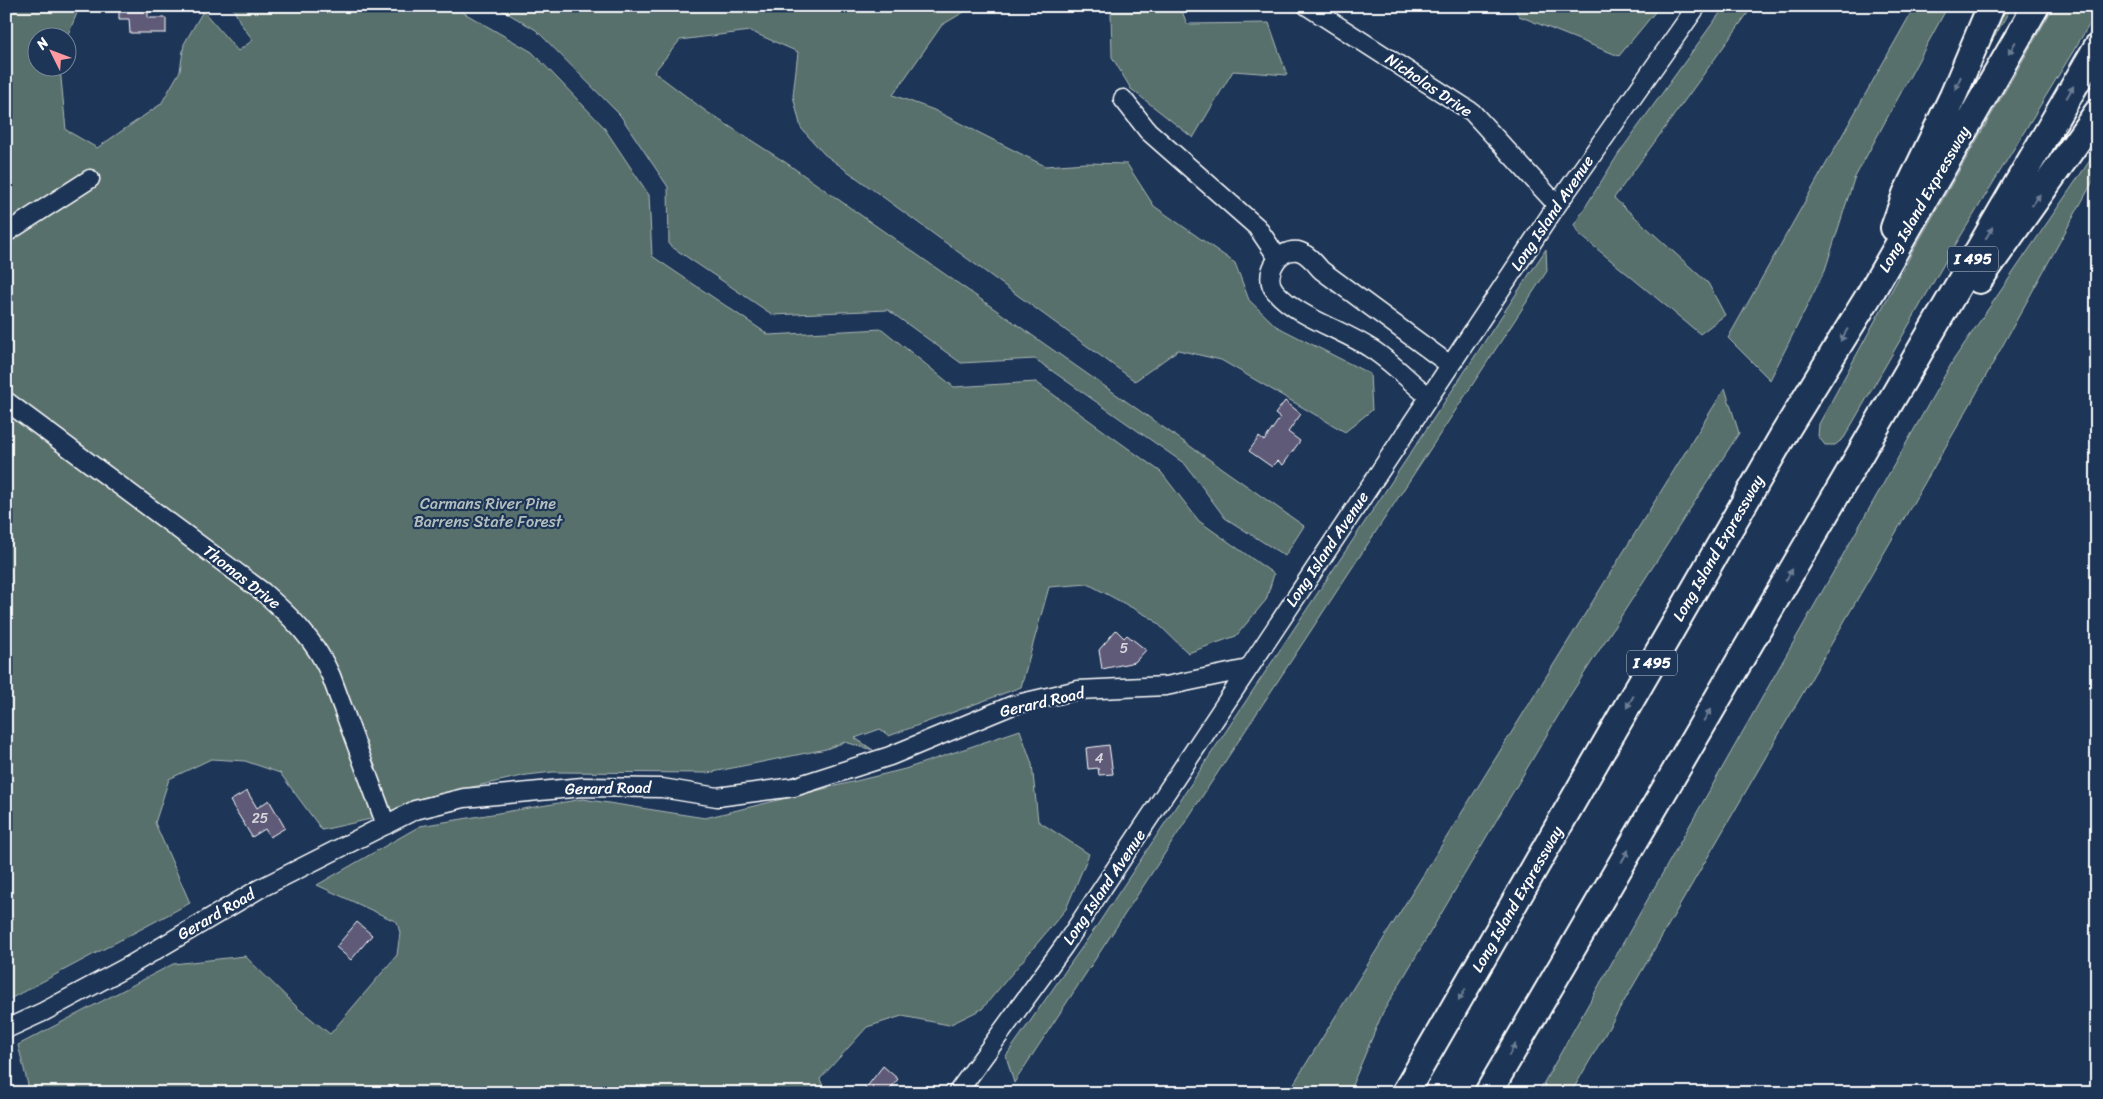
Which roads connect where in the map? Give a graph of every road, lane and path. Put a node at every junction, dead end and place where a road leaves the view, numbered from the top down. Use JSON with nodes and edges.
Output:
{"nodes":[{"id":1,"x":1307,"y":6,"type":"edge"},
{"id":2,"x":1698,"y":6,"type":"edge"},
{"id":3,"x":1991,"y":6,"type":"edge"},
{"id":4,"x":2036,"y":6,"type":"edge"},
{"id":5,"x":2097,"y":47,"type":"edge"},
{"id":6,"x":1123,"y":99,"type":"dead end"},
{"id":7,"x":2097,"y":113,"type":"edge"},
{"id":8,"x":90,"y":179,"type":"dead end"},
{"id":9,"x":1557,"y":205,"type":"junction"},
{"id":10,"x":6,"y":233,"type":"edge"},
{"id":11,"x":1278,"y":258,"type":"junction"},
{"id":12,"x":1870,"y":294,"type":"junction"},
{"id":13,"x":1450,"y":365,"type":"junction"},
{"id":14,"x":1428,"y":396,"type":"junction"},
{"id":15,"x":6,"y":401,"type":"edge"},
{"id":16,"x":1850,"y":472,"type":"junction"},
{"id":17,"x":1248,"y":669,"type":"junction"},
{"id":18,"x":386,"y":824,"type":"junction"},
{"id":19,"x":6,"y":1029,"type":"edge"},
{"id":20,"x":1439,"y":1035,"type":"junction"},
{"id":21,"x":957,"y":1093,"type":"edge"},
{"id":22,"x":1396,"y":1093,"type":"edge"},
{"id":23,"x":1406,"y":1093,"type":"edge"},
{"id":24,"x":1488,"y":1093,"type":"edge"}],
"edges":[{"from":1,"to":9,"type":"street","name":"Nicholas Drive"},
{"from":2,"to":9,"type":"street","name":"Long Island Avenue"},
{"from":3,"to":12,"type":"highway","one_way":true},
{"from":4,"to":12,"type":"highway","name":"Long Island Expressway","number":"I 495","one_way":true},
{"from":16,"to":5,"type":"highway","number":"I 495","one_way":true},
{"from":6,"to":11,"type":"street"},
{"from":16,"to":7,"type":"highway","one_way":true},
{"from":8,"to":10,"type":"street"},
{"from":9,"to":13,"type":"street","name":"Long Island Avenue"},
{"from":11,"to":13,"type":"street"},
{"from":11,"to":14,"type":"street"},
{"from":12,"to":20,"type":"highway","name":"Long Island Expressway","number":"I 495","one_way":true},
{"from":13,"to":14,"type":"street","name":"Long Island Avenue"},
{"from":14,"to":17,"type":"street","name":"Long Island Avenue"},
{"from":15,"to":18,"type":"street","name":"Thomas Drive"},
{"from":24,"to":16,"type":"highway","number":"I 495","one_way":true},
{"from":17,"to":18,"type":"street","name":"Gerard Road"},
{"from":17,"to":21,"type":"street","name":"Long Island Avenue"},
{"from":18,"to":19,"type":"street","name":"Gerard Road"},
{"from":20,"to":22,"type":"highway"},
{"from":20,"to":23,"type":"highway","name":"Long Island Expressway","number":"I 495"}]}
